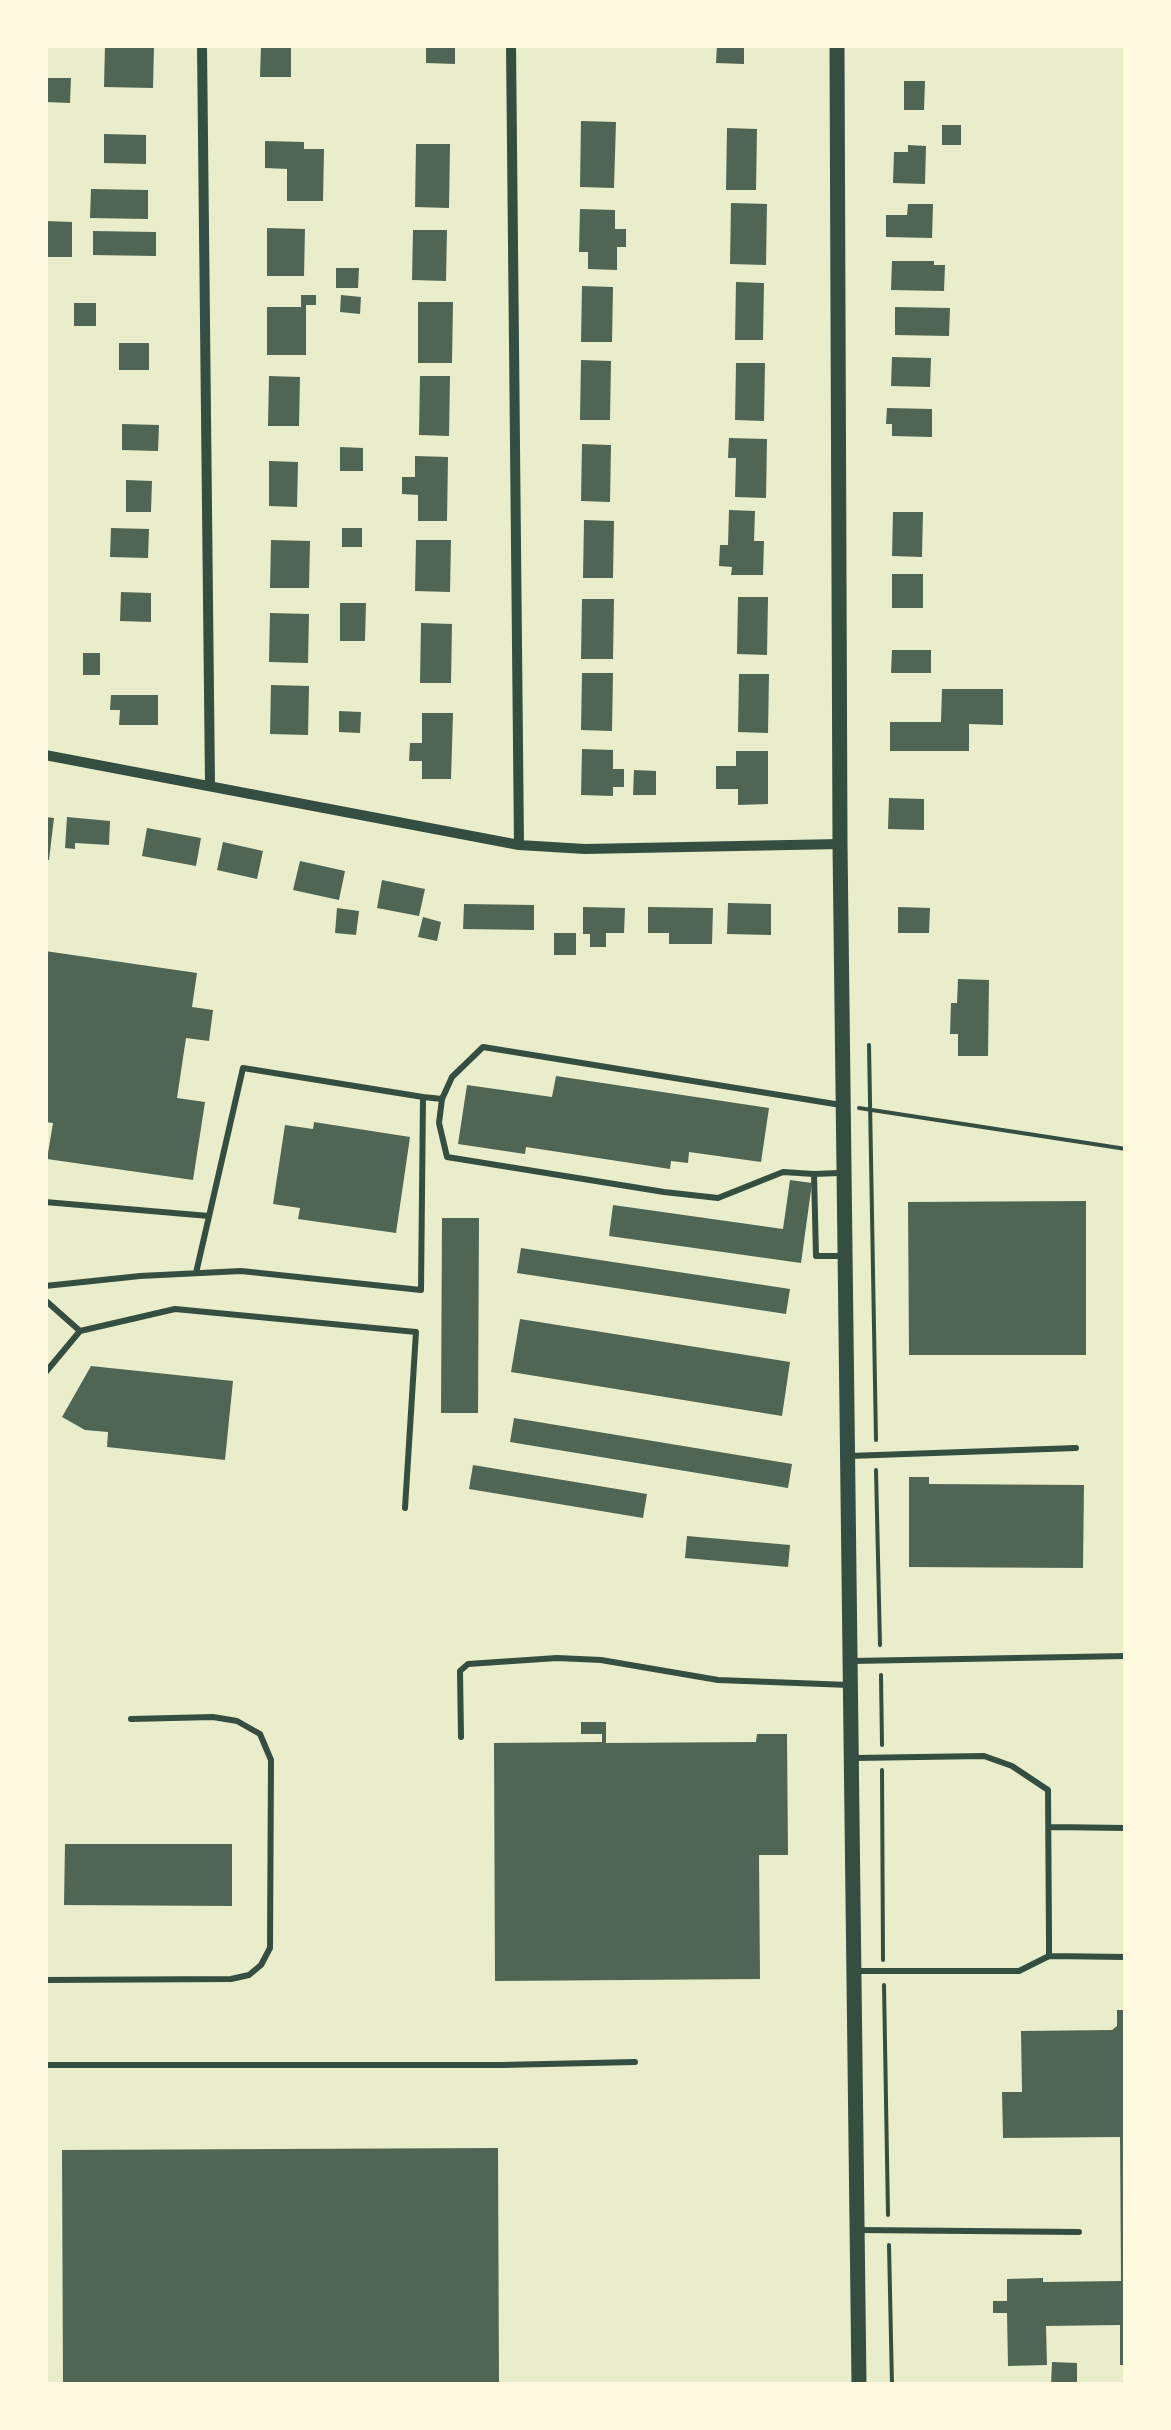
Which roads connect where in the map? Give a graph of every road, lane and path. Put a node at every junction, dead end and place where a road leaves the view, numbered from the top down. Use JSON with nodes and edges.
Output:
{"nodes":[{"id":1,"x":202,"y":45,"type":"edge"},
{"id":2,"x":511,"y":45,"type":"edge"},
{"id":3,"x":837,"y":45,"type":"edge"},
{"id":4,"x":45,"y":755,"type":"edge"},
{"id":5,"x":210,"y":785,"type":"junction"},
{"id":6,"x":840,"y":844,"type":"junction"},
{"id":7,"x":519,"y":845,"type":"junction"},
{"id":8,"x":870,"y":1046,"type":"dead end"},
{"id":9,"x":423,"y":1097,"type":"junction"},
{"id":10,"x":442,"y":1100,"type":"junction"},
{"id":11,"x":844,"y":1106,"type":"junction"},
{"id":12,"x":1126,"y":1148,"type":"edge"},
{"id":13,"x":845,"y":1173,"type":"junction"},
{"id":14,"x":814,"y":1174,"type":"junction"},
{"id":15,"x":45,"y":1202,"type":"edge"},
{"id":16,"x":209,"y":1216,"type":"junction"},
{"id":17,"x":846,"y":1256,"type":"junction"},
{"id":18,"x":196,"y":1273,"type":"junction"},
{"id":19,"x":45,"y":1286,"type":"edge"},
{"id":20,"x":45,"y":1300,"type":"edge"},
{"id":21,"x":80,"y":1331,"type":"junction"},
{"id":22,"x":45,"y":1374,"type":"edge"},
{"id":23,"x":1076,"y":1448,"type":"dead end"},
{"id":24,"x":848,"y":1456,"type":"junction"},
{"id":25,"x":406,"y":1508,"type":"dead end"},
{"id":26,"x":1126,"y":1656,"type":"edge"},
{"id":27,"x":850,"y":1662,"type":"junction"},
{"id":28,"x":850,"y":1685,"type":"junction"},
{"id":29,"x":131,"y":1719,"type":"dead end"},
{"id":30,"x":462,"y":1737,"type":"dead end"},
{"id":31,"x":851,"y":1758,"type":"junction"},
{"id":32,"x":1050,"y":1827,"type":"junction"},
{"id":33,"x":1126,"y":1828,"type":"edge"},
{"id":34,"x":1049,"y":1956,"type":"junction"},
{"id":35,"x":1126,"y":1957,"type":"edge"},
{"id":36,"x":853,"y":1971,"type":"junction"},
{"id":37,"x":45,"y":1980,"type":"edge"},
{"id":38,"x":635,"y":2062,"type":"dead end"},
{"id":39,"x":45,"y":2065,"type":"edge"},
{"id":40,"x":857,"y":2230,"type":"junction"},
{"id":41,"x":1079,"y":2232,"type":"dead end"},
{"id":42,"x":859,"y":2385,"type":"edge"}],
"edges":[{"from":1,"to":5,"type":"street"},
{"from":2,"to":7,"type":"street"},
{"from":3,"to":6,"type":"street"},
{"from":4,"to":5,"type":"street"},
{"from":5,"to":7,"type":"street"},
{"from":6,"to":7,"type":"street"},
{"from":6,"to":11,"type":"street"},
{"from":8,"to":12,"type":"path"},
{"from":9,"to":10,"type":"lane"},
{"from":9,"to":16,"type":"lane"},
{"from":9,"to":18,"type":"lane"},
{"from":10,"to":11,"type":"lane"},
{"from":10,"to":14,"type":"lane"},
{"from":11,"to":13,"type":"street"},
{"from":13,"to":14,"type":"lane"},
{"from":13,"to":17,"type":"street"},
{"from":14,"to":17,"type":"lane"},
{"from":15,"to":16,"type":"lane"},
{"from":16,"to":18,"type":"lane"},
{"from":17,"to":24,"type":"street"},
{"from":18,"to":19,"type":"lane"},
{"from":20,"to":21,"type":"lane"},
{"from":21,"to":22,"type":"lane"},
{"from":21,"to":25,"type":"lane"},
{"from":23,"to":24,"type":"lane"},
{"from":24,"to":27,"type":"street"},
{"from":26,"to":27,"type":"lane"},
{"from":27,"to":28,"type":"street"},
{"from":28,"to":30,"type":"lane"},
{"from":28,"to":31,"type":"street"},
{"from":29,"to":37,"type":"lane"},
{"from":31,"to":32,"type":"lane"},
{"from":31,"to":36,"type":"street"},
{"from":32,"to":33,"type":"lane"},
{"from":32,"to":34,"type":"lane"},
{"from":34,"to":35,"type":"lane"},
{"from":34,"to":36,"type":"lane"},
{"from":36,"to":40,"type":"street"},
{"from":38,"to":39,"type":"lane"},
{"from":40,"to":41,"type":"lane"},
{"from":40,"to":42,"type":"street"}]}
